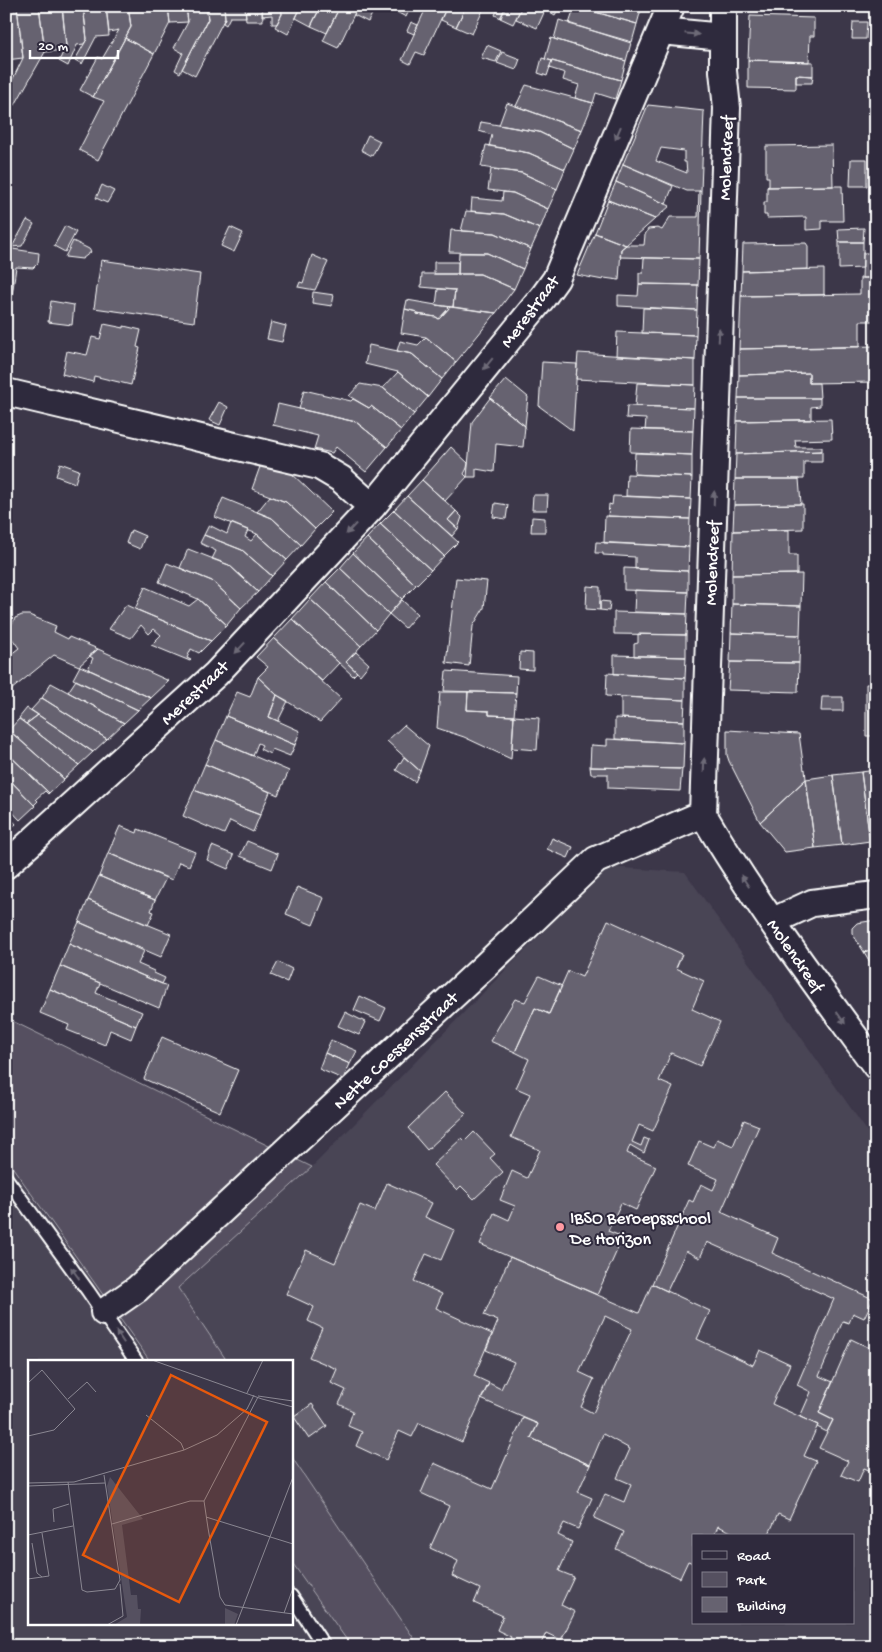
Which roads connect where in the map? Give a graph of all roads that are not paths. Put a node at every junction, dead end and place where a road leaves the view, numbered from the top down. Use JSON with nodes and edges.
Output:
{"nodes":[{"id":1,"x":671,"y":6,"type":"edge"},
{"id":2,"x":723,"y":6,"type":"edge"},
{"id":3,"x":661,"y":31,"type":"junction"},
{"id":4,"x":723,"y":37,"type":"junction"},
{"id":5,"x":6,"y":392,"type":"edge"},
{"id":6,"x":372,"y":507,"type":"junction"},
{"id":7,"x":703,"y":814,"type":"junction"},
{"id":8,"x":6,"y":865,"type":"edge"},
{"id":9,"x":876,"y":895,"type":"edge"},
{"id":10,"x":772,"y":921,"type":"junction"},
{"id":11,"x":876,"y":1066,"type":"edge"},
{"id":12,"x":6,"y":1178,"type":"edge"},
{"id":13,"x":104,"y":1312,"type":"junction"},
{"id":14,"x":135,"y":1360,"type":"edge"},
{"id":15,"x":292,"y":1598,"type":"edge"},
{"id":16,"x":324,"y":1646,"type":"edge"}],
"edges":[{"from":1,"to":3,"type":"street","name":"Merestraat"},
{"from":2,"to":4,"type":"street","name":"Molendreef"},
{"from":3,"to":4,"type":"street","one_way":true},
{"from":3,"to":6,"type":"street","name":"Merestraat","one_way":true},
{"from":7,"to":4,"type":"street","name":"Molendreef","one_way":true},
{"from":5,"to":6,"type":"street"},
{"from":6,"to":8,"type":"street","name":"Merestraat","one_way":true},
{"from":10,"to":7,"type":"street","name":"Molendreef","one_way":true},
{"from":7,"to":13,"type":"street","name":"Nette Coessensstraat"},
{"from":9,"to":10,"type":"street"},
{"from":10,"to":11,"type":"street","name":"Molendreef","one_way":true},
{"from":13,"to":12,"type":"lane","one_way":true},
{"from":14,"to":13,"type":"lane","one_way":true},
{"from":15,"to":16,"type":"lane"}]}
